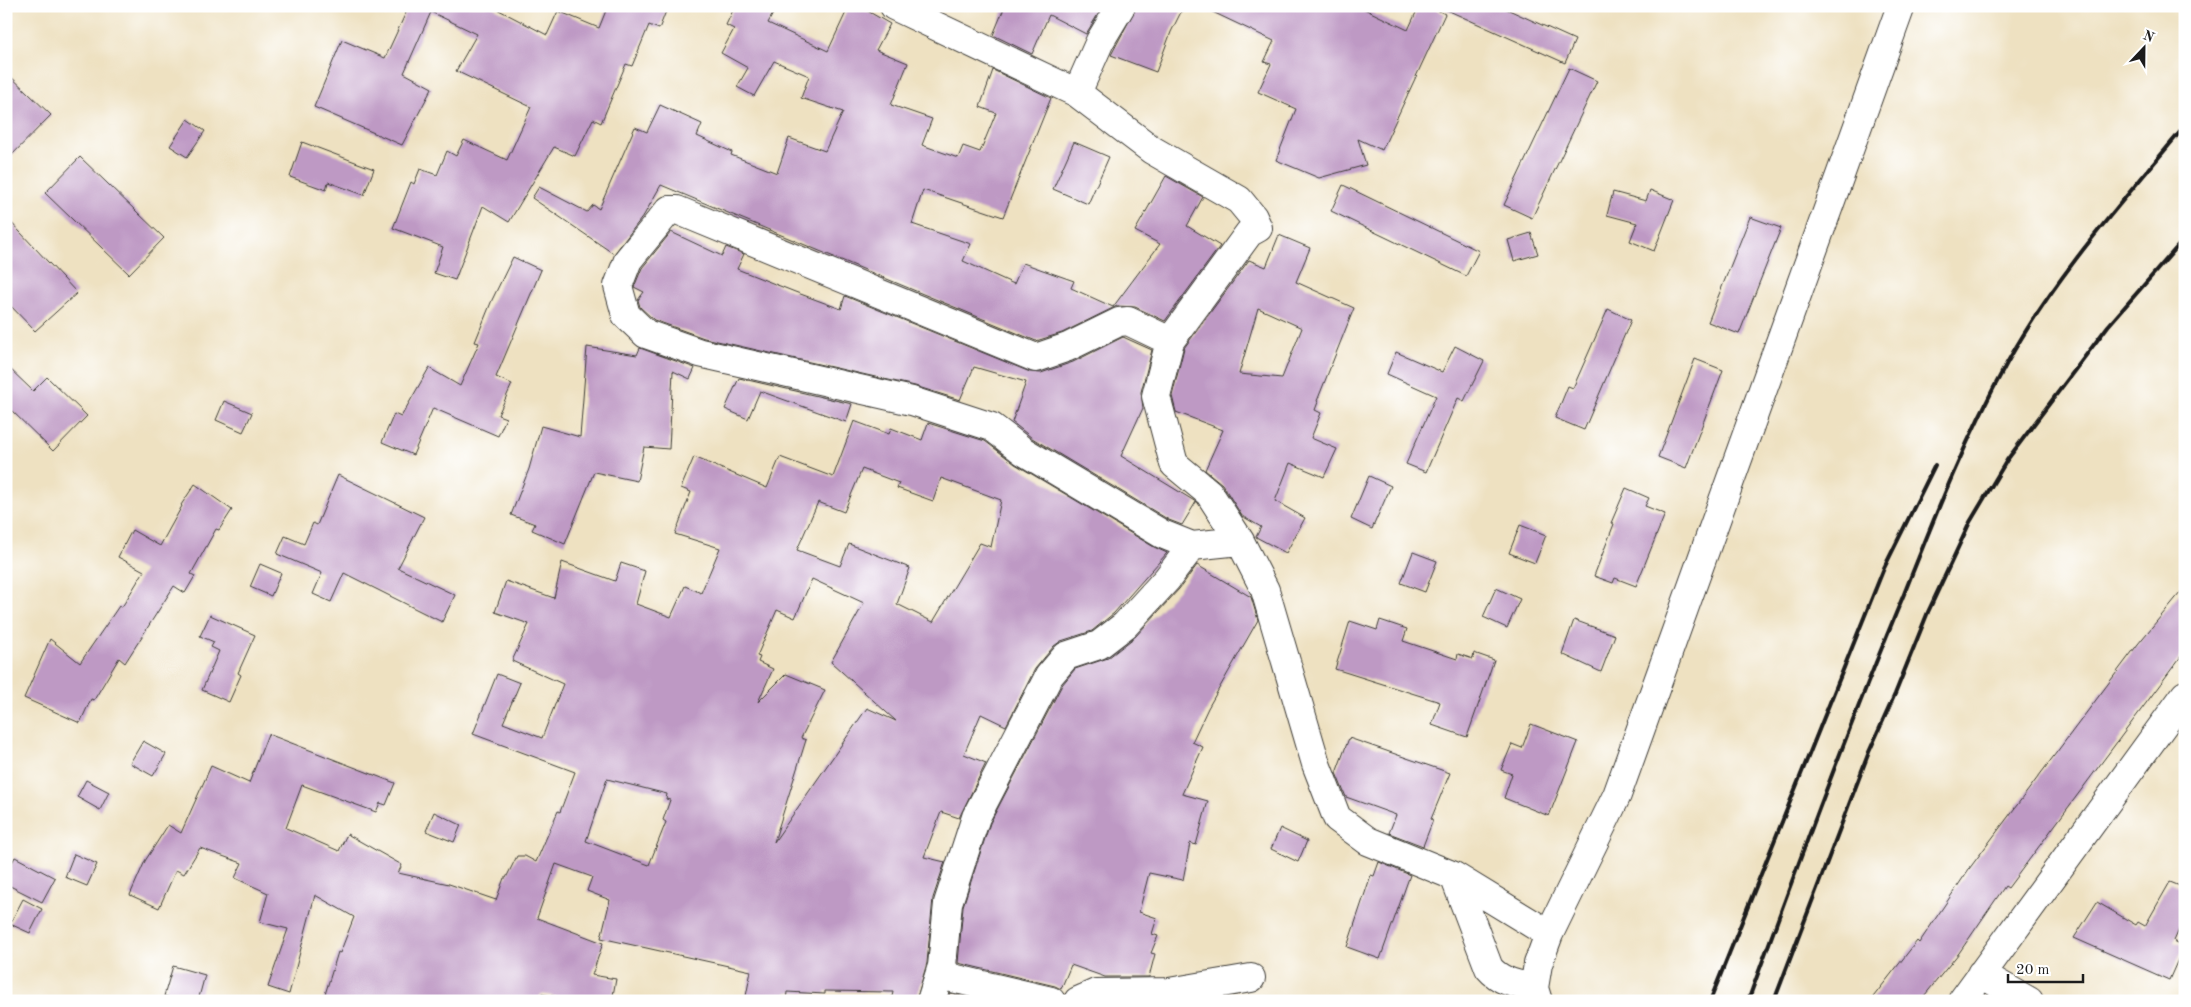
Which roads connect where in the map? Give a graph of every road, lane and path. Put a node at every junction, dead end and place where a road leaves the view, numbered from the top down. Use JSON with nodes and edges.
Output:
{"nodes":[{"id":1,"x":894,"y":6,"type":"edge"},
{"id":2,"x":1121,"y":6,"type":"edge"},
{"id":3,"x":1901,"y":6,"type":"edge"},
{"id":4,"x":1077,"y":93,"type":"junction"},
{"id":5,"x":1170,"y":341,"type":"junction"},
{"id":6,"x":1240,"y":541,"type":"junction"},
{"id":7,"x":1192,"y":546,"type":"junction"},
{"id":8,"x":2185,"y":695,"type":"edge"},
{"id":9,"x":1454,"y":876,"type":"junction"},
{"id":10,"x":1549,"y":934,"type":"junction"},
{"id":11,"x":942,"y":966,"type":"junction"},
{"id":12,"x":1981,"y":974,"type":"junction"},
{"id":13,"x":1250,"y":978,"type":"dead end"},
{"id":14,"x":1501,"y":992,"type":"edge"},
{"id":15,"x":1536,"y":994,"type":"edge"},
{"id":16,"x":931,"y":1001,"type":"edge"},
{"id":17,"x":1052,"y":1001,"type":"edge"},
{"id":18,"x":1078,"y":1001,"type":"edge"},
{"id":19,"x":1962,"y":1001,"type":"edge"},
{"id":20,"x":2029,"y":1001,"type":"edge"}],
"edges":[{"from":1,"to":4,"type":"street"},
{"from":2,"to":4,"type":"street"},
{"from":3,"to":10,"type":"street"},
{"from":4,"to":5,"type":"street"},
{"from":5,"to":6,"type":"street"},
{"from":5,"to":7,"type":"street"},
{"from":6,"to":7,"type":"street"},
{"from":6,"to":9,"type":"street"},
{"from":7,"to":11,"type":"street"},
{"from":8,"to":12,"type":"street"},
{"from":9,"to":10,"type":"street"},
{"from":9,"to":14,"type":"street"},
{"from":10,"to":15,"type":"street"},
{"from":11,"to":16,"type":"street"},
{"from":11,"to":17,"type":"street"},
{"from":12,"to":19,"type":"street"},
{"from":12,"to":20,"type":"street"},
{"from":13,"to":18,"type":"street"},
{"from":14,"to":15,"type":"street"}]}
